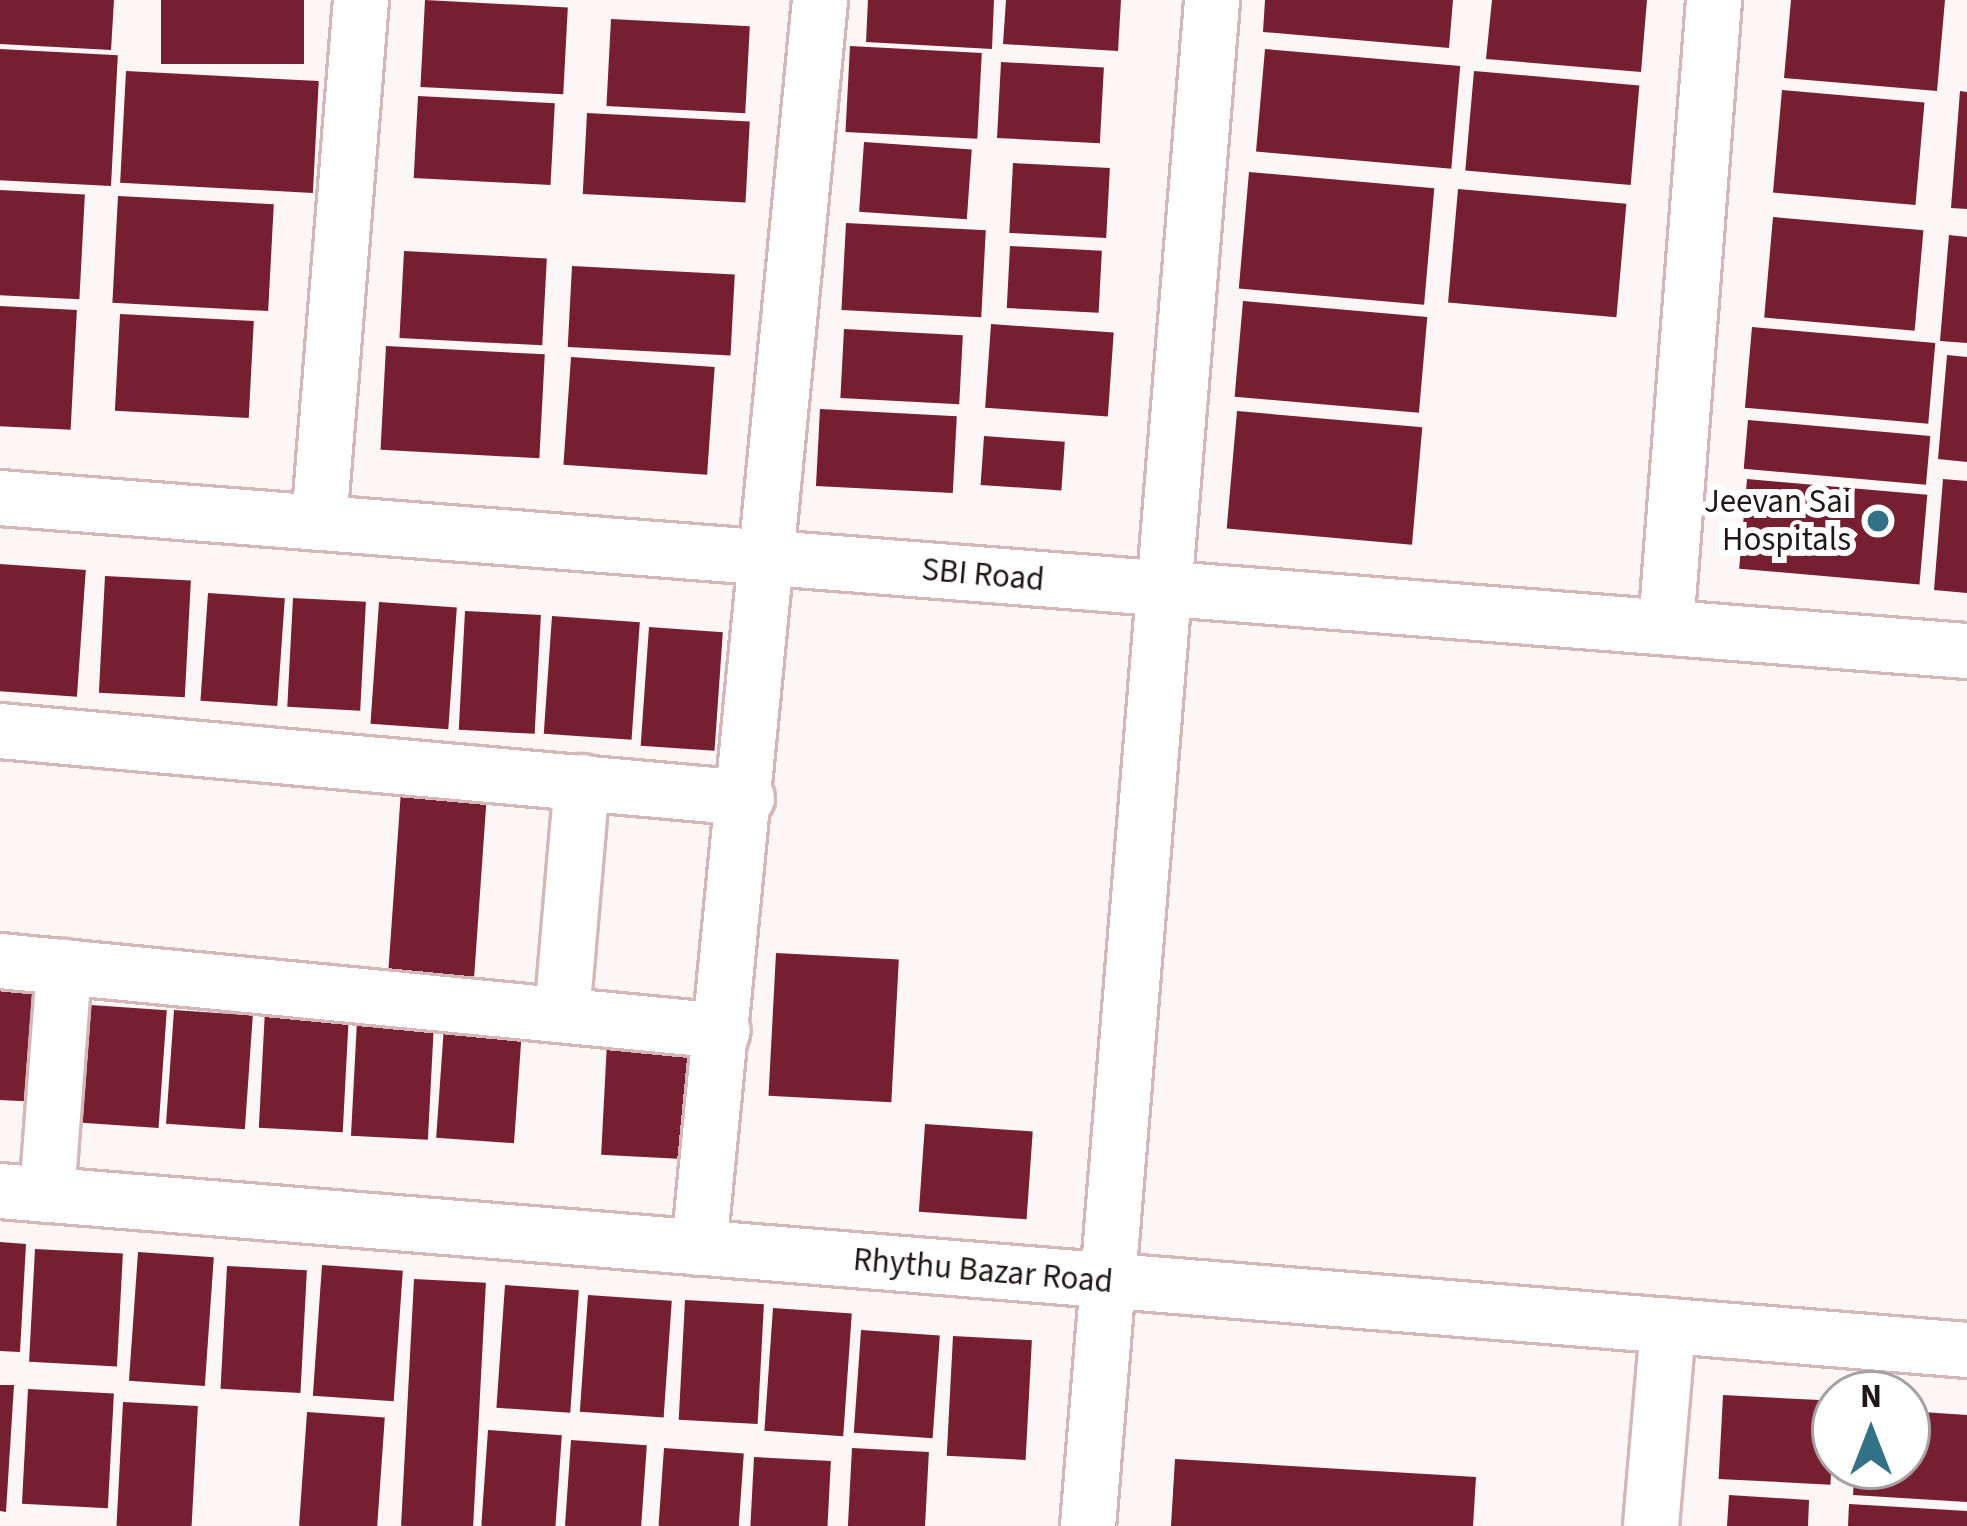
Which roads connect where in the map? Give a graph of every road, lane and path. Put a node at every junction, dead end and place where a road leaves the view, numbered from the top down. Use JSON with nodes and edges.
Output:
{"nodes":[{"id":1,"x":361,"y":0,"type":"edge"},
{"id":2,"x":820,"y":0,"type":"edge"},
{"id":3,"x":1212,"y":0,"type":"edge"},
{"id":4,"x":1714,"y":0,"type":"edge"},
{"id":5,"x":0,"y":498,"type":"edge"},
{"id":6,"x":319,"y":523,"type":"junction"},
{"id":7,"x":772,"y":558,"type":"junction"},
{"id":8,"x":1160,"y":589,"type":"junction"},
{"id":9,"x":1666,"y":628,"type":"junction"},
{"id":10,"x":1967,"y":651,"type":"edge"},
{"id":11,"x":0,"y":731,"type":"edge"},
{"id":12,"x":582,"y":782,"type":"junction"},
{"id":13,"x":747,"y":798,"type":"junction"},
{"id":14,"x":0,"y":961,"type":"edge"},
{"id":15,"x":64,"y":967,"type":"junction"},
{"id":16,"x":562,"y":1015,"type":"junction"},
{"id":17,"x":723,"y":1030,"type":"junction"},
{"id":18,"x":24,"y":1193,"type":"edge"},
{"id":19,"x":699,"y":1248,"type":"junction"},
{"id":20,"x":1109,"y":1281,"type":"junction"},
{"id":21,"x":1668,"y":1326,"type":"junction"},
{"id":22,"x":1967,"y":1350,"type":"edge"},
{"id":23,"x":1088,"y":1526,"type":"edge"},
{"id":24,"x":1651,"y":1526,"type":"edge"}],
"edges":[{"from":1,"to":6,"type":"street"},
{"from":2,"to":7,"type":"street"},
{"from":3,"to":8,"type":"street"},
{"from":4,"to":9,"type":"street"},
{"from":5,"to":6,"type":"street","name":"SBI Road"},
{"from":6,"to":7,"type":"street","name":"SBI Road"},
{"from":7,"to":8,"type":"street","name":"SBI Road"},
{"from":7,"to":13,"type":"street"},
{"from":8,"to":9,"type":"street","name":"SBI Road"},
{"from":8,"to":20,"type":"street"},
{"from":9,"to":10,"type":"street","name":"SBI Road"},
{"from":11,"to":12,"type":"street"},
{"from":12,"to":13,"type":"street"},
{"from":12,"to":16,"type":"street"},
{"from":13,"to":17,"type":"street"},
{"from":14,"to":15,"type":"street"},
{"from":15,"to":16,"type":"street"},
{"from":15,"to":18,"type":"street"},
{"from":16,"to":17,"type":"street"},
{"from":17,"to":19,"type":"street"},
{"from":18,"to":19,"type":"street","name":"Rhythu Bazar Road"},
{"from":19,"to":20,"type":"street","name":"Rhythu Bazar Road"},
{"from":20,"to":21,"type":"street","name":"Rhythu Bazar Road"},
{"from":20,"to":23,"type":"street"},
{"from":21,"to":22,"type":"street","name":"Rhythu Bazar Road"},
{"from":21,"to":24,"type":"street"}]}
